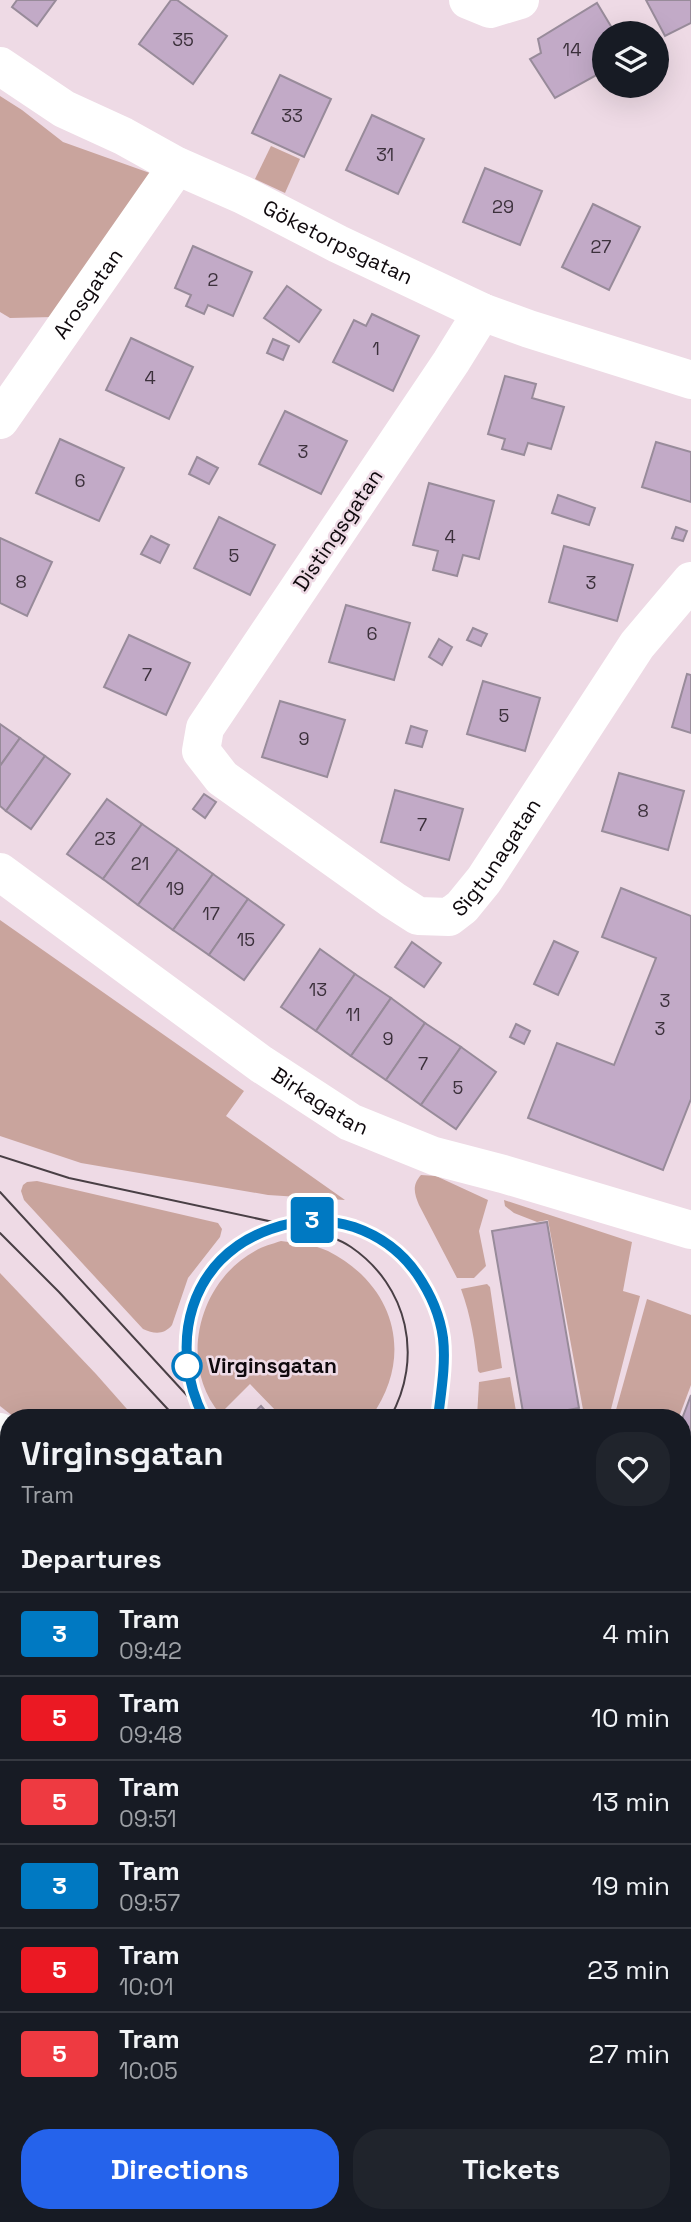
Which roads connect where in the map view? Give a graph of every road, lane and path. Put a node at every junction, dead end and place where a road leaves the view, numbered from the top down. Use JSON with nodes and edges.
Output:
{"nodes":[{"id":1,"x":468,"y":0,"type":"edge"},
{"id":2,"x":520,"y":0,"type":"edge"},
{"id":3,"x":0,"y":66,"type":"edge"},
{"id":4,"x":177,"y":166,"type":"junction"},
{"id":5,"x":482,"y":312,"type":"junction"},
{"id":6,"x":691,"y":380,"type":"edge"},
{"id":7,"x":0,"y":420,"type":"edge"},
{"id":8,"x":691,"y":581,"type":"edge"},
{"id":9,"x":201,"y":751,"type":"joint"},
{"id":10,"x":0,"y":872,"type":"edge"},
{"id":11,"x":691,"y":1230,"type":"edge"}],
"edges":[{"from":1,"to":2,"type":"street"},
{"from":3,"to":4,"type":"street","name":"Göketorpsgatan"},
{"from":4,"to":5,"type":"street","name":"Göketorpsgatan"},
{"from":4,"to":7,"type":"street","name":"Arosgatan"},
{"from":5,"to":6,"type":"street","name":"Göketorpsgatan"},
{"from":5,"to":9,"type":"street","name":"Distingsgatan"},
{"from":8,"to":9,"type":"street","name":"Sigtunagatan"},
{"from":10,"to":11,"type":"street","name":"Birkagatan"}]}
